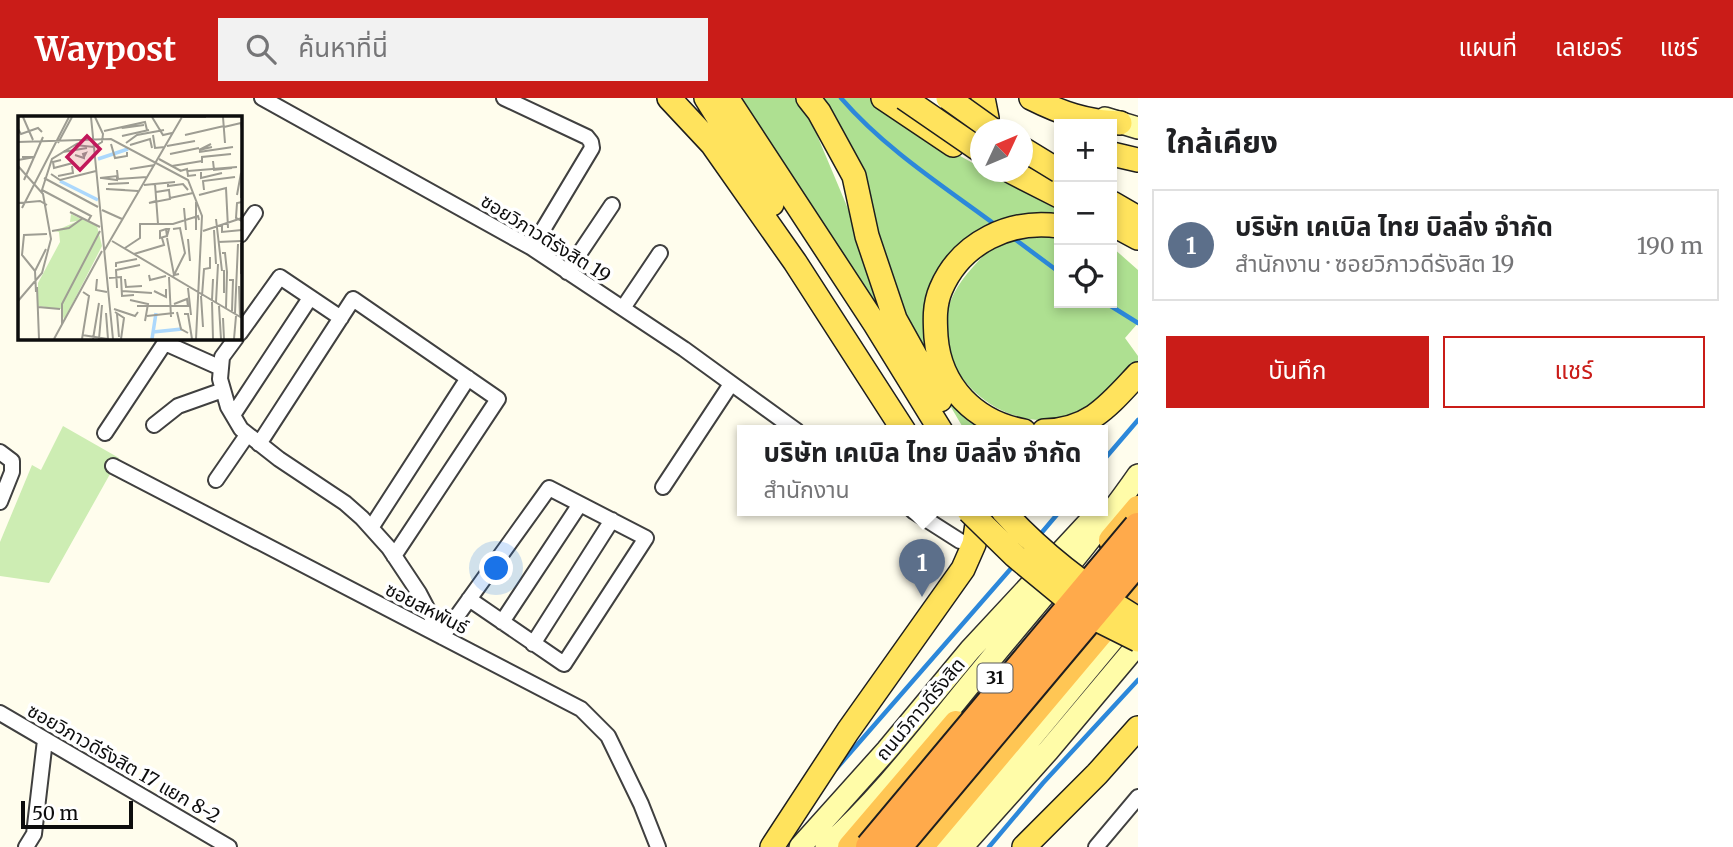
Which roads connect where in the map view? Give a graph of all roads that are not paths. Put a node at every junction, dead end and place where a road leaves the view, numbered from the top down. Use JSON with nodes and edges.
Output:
{"nodes":[{"id":1,"x":262,"y":98,"type":"edge"},
{"id":2,"x":504,"y":98,"type":"edge"},
{"id":3,"x":669,"y":98,"type":"edge"},
{"id":4,"x":706,"y":98,"type":"edge"},
{"id":5,"x":727,"y":98,"type":"edge"},
{"id":6,"x":808,"y":98,"type":"edge"},
{"id":7,"x":883,"y":98,"type":"edge"},
{"id":8,"x":948,"y":98,"type":"edge"},
{"id":9,"x":983,"y":98,"type":"edge"},
{"id":10,"x":1031,"y":98,"type":"edge"},
{"id":11,"x":1055,"y":98,"type":"edge"},
{"id":12,"x":909,"y":108,"type":"edge"},
{"id":13,"x":978,"y":119,"type":"edge"},
{"id":14,"x":1129,"y":125,"type":"edge"},
{"id":15,"x":970,"y":144,"type":"edge"},
{"id":16,"x":970,"y":152,"type":"edge"},
{"id":17,"x":1033,"y":155,"type":"edge"},
{"id":18,"x":1117,"y":155,"type":"edge"},
{"id":19,"x":1054,"y":159,"type":"edge"},
{"id":20,"x":1138,"y":160,"type":"edge"},
{"id":21,"x":1033,"y":161,"type":"edge"},
{"id":22,"x":1054,"y":168,"type":"edge"},
{"id":23,"x":1032,"y":182,"type":"edge"},
{"id":24,"x":1054,"y":193,"type":"edge"},
{"id":25,"x":612,"y":205,"type":"dead end"},
{"id":26,"x":1117,"y":205,"type":"edge"},
{"id":27,"x":255,"y":213,"type":"dead end"},
{"id":28,"x":1138,"y":218,"type":"edge"},
{"id":29,"x":1054,"y":225,"type":"edge"},
{"id":30,"x":1117,"y":227,"type":"edge"},
{"id":31,"x":242,"y":232,"type":"edge"},
{"id":32,"x":1138,"y":238,"type":"edge"},
{"id":33,"x":1117,"y":243,"type":"edge"},
{"id":34,"x":533,"y":248,"type":"junction"},
{"id":35,"x":1138,"y":250,"type":"edge"},
{"id":36,"x":660,"y":253,"type":"dead end"},
{"id":37,"x":567,"y":272,"type":"junction"},
{"id":38,"x":310,"y":298,"type":"junction"},
{"id":39,"x":624,"y":308,"type":"junction"},
{"id":40,"x":341,"y":318,"type":"junction"},
{"id":41,"x":242,"y":330,"type":"edge"},
{"id":42,"x":166,"y":340,"type":"edge"},
{"id":43,"x":235,"y":340,"type":"edge"},
{"id":44,"x":221,"y":368,"type":"junction"},
{"id":45,"x":468,"y":378,"type":"junction"},
{"id":46,"x":1134,"y":378,"type":"edge"},
{"id":47,"x":731,"y":384,"type":"junction"},
{"id":48,"x":223,"y":390,"type":"junction"},
{"id":49,"x":233,"y":415,"type":"junction"},
{"id":50,"x":154,"y":425,"type":"dead end"},
{"id":51,"x":789,"y":425,"type":"edge"},
{"id":52,"x":909,"y":425,"type":"edge"},
{"id":53,"x":909,"y":425,"type":"edge"},
{"id":54,"x":937,"y":425,"type":"edge"},
{"id":55,"x":954,"y":425,"type":"edge"},
{"id":56,"x":1007,"y":425,"type":"edge"},
{"id":57,"x":1078,"y":425,"type":"edge"},
{"id":58,"x":105,"y":433,"type":"dead end"},
{"id":59,"x":247,"y":435,"type":"junction"},
{"id":60,"x":259,"y":444,"type":"junction"},
{"id":61,"x":0,"y":452,"type":"edge"},
{"id":62,"x":113,"y":466,"type":"dead end"},
{"id":63,"x":1138,"y":473,"type":"edge"},
{"id":64,"x":216,"y":480,"type":"dead end"},
{"id":65,"x":663,"y":487,"type":"dead end"},
{"id":66,"x":0,"y":502,"type":"edge"},
{"id":67,"x":1108,"y":502,"type":"edge"},
{"id":68,"x":580,"y":504,"type":"junction"},
{"id":69,"x":1138,"y":508,"type":"edge"},
{"id":70,"x":921,"y":516,"type":"edge"},
{"id":71,"x":961,"y":516,"type":"edge"},
{"id":72,"x":974,"y":516,"type":"edge"},
{"id":73,"x":978,"y":516,"type":"edge"},
{"id":74,"x":1008,"y":516,"type":"edge"},
{"id":75,"x":1094,"y":516,"type":"edge"},
{"id":76,"x":612,"y":520,"type":"junction"},
{"id":77,"x":1138,"y":527,"type":"edge"},
{"id":78,"x":372,"y":528,"type":"junction"},
{"id":79,"x":960,"y":541,"type":"junction"},
{"id":80,"x":394,"y":556,"type":"junction"},
{"id":81,"x":1138,"y":560,"type":"edge"},
{"id":82,"x":1138,"y":589,"type":"edge"},
{"id":83,"x":946,"y":595,"type":"junction"},
{"id":84,"x":469,"y":599,"type":"junction"},
{"id":85,"x":1138,"y":609,"type":"edge"},
{"id":86,"x":1138,"y":619,"type":"edge"},
{"id":87,"x":502,"y":622,"type":"junction"},
{"id":88,"x":442,"y":637,"type":"junction"},
{"id":89,"x":1138,"y":642,"type":"edge"},
{"id":90,"x":533,"y":644,"type":"junction"},
{"id":91,"x":0,"y":713,"type":"edge"},
{"id":92,"x":1138,"y":728,"type":"edge"},
{"id":93,"x":45,"y":740,"type":"junction"},
{"id":94,"x":1138,"y":797,"type":"edge"},
{"id":95,"x":26,"y":847,"type":"edge"},
{"id":96,"x":229,"y":847,"type":"edge"},
{"id":97,"x":659,"y":847,"type":"edge"},
{"id":98,"x":772,"y":847,"type":"edge"},
{"id":99,"x":800,"y":847,"type":"edge"},
{"id":100,"x":826,"y":847,"type":"edge"},
{"id":101,"x":849,"y":847,"type":"edge"},
{"id":102,"x":870,"y":847,"type":"edge"},
{"id":103,"x":897,"y":847,"type":"edge"},
{"id":104,"x":921,"y":847,"type":"edge"},
{"id":105,"x":941,"y":847,"type":"edge"},
{"id":106,"x":962,"y":847,"type":"edge"},
{"id":107,"x":1024,"y":847,"type":"edge"},
{"id":108,"x":1096,"y":847,"type":"edge"}],
"edges":[{"from":1,"to":34,"type":"street","name":"ซอยวิภาวดีรังสิต 19"},
{"from":2,"to":34,"type":"street"},
{"from":3,"to":52,"type":"main road"},
{"from":4,"to":53,"type":"main road"},
{"from":5,"to":54,"type":"main road"},
{"from":6,"to":55,"type":"main road"},
{"from":7,"to":12,"type":"main road"},
{"from":8,"to":13,"type":"main road","bridge":true},
{"from":9,"to":12,"type":"main road"},
{"from":10,"to":14,"type":"main road"},
{"from":11,"to":14,"type":"main road"},
{"from":12,"to":15,"type":"main road","bridge":true},
{"from":12,"to":16,"type":"main road"},
{"from":17,"to":22,"type":"main road","bridge":true},
{"from":18,"to":20,"type":"main road"},
{"from":19,"to":21,"type":"main road"},
{"from":23,"to":24,"type":"main road"},
{"from":25,"to":37,"type":"street"},
{"from":26,"to":28,"type":"main road"},
{"from":27,"to":31,"type":"street"},
{"from":29,"to":56,"type":"main road"},
{"from":30,"to":32,"type":"main road"},
{"from":33,"to":35,"type":"main road"},
{"from":34,"to":37,"type":"street","name":"ซอยวิภาวดีรังสิต 19"},
{"from":36,"to":39,"type":"street"},
{"from":37,"to":39,"type":"street","name":"ซอยวิภาวดีรังสิต 19"},
{"from":38,"to":40,"type":"street"},
{"from":38,"to":41,"type":"street"},
{"from":38,"to":49,"type":"street"},
{"from":39,"to":47,"type":"street","name":"ซอยวิภาวดีรังสิต 19"},
{"from":40,"to":45,"type":"street"},
{"from":40,"to":60,"type":"street"},
{"from":42,"to":44,"type":"street"},
{"from":42,"to":58,"type":"street"},
{"from":43,"to":44,"type":"street"},
{"from":44,"to":48,"type":"street"},
{"from":45,"to":78,"type":"street"},
{"from":45,"to":80,"type":"street"},
{"from":46,"to":57,"type":"main road"},
{"from":47,"to":51,"type":"street","name":"ซอยวิภาวดีรังสิต 19"},
{"from":47,"to":65,"type":"street"},
{"from":48,"to":49,"type":"street"},
{"from":48,"to":50,"type":"street"},
{"from":49,"to":59,"type":"street"},
{"from":59,"to":60,"type":"street"},
{"from":59,"to":64,"type":"street"},
{"from":60,"to":78,"type":"street"},
{"from":61,"to":66,"type":"street"},
{"from":62,"to":88,"type":"street","name":"ซอยสหพันธ์"},
{"from":63,"to":67,"type":"main road","name":"ถนนวิภาวดีรังสิต","number":"31"},
{"from":63,"to":100,"type":"main road"},
{"from":68,"to":76,"type":"street"},
{"from":68,"to":84,"type":"street"},
{"from":68,"to":87,"type":"street"},
{"from":69,"to":101,"type":"highway","name":"ถนนวิภาวดีรังสิต","number":"31"},
{"from":70,"to":79,"type":"street"},
{"from":71,"to":79,"type":"main road"},
{"from":72,"to":89,"type":"main road","bridge":true},
{"from":73,"to":83,"type":"main road"},
{"from":74,"to":86,"type":"main road","bridge":true},
{"from":75,"to":99,"type":"main road","name":"ถนนวิภาวดีรังสิต","number":"31"},
{"from":76,"to":90,"type":"street"},
{"from":76,"to":90,"type":"street"},
{"from":77,"to":102,"type":"highway","number":"31","bridge":true},
{"from":78,"to":80,"type":"street"},
{"from":79,"to":83,"type":"main road"},
{"from":80,"to":88,"type":"street"},
{"from":81,"to":103,"type":"highway","number":"31","bridge":true},
{"from":82,"to":104,"type":"highway"},
{"from":83,"to":98,"type":"main road"},
{"from":84,"to":87,"type":"street"},
{"from":84,"to":88,"type":"street"},
{"from":85,"to":105,"type":"main road"},
{"from":87,"to":90,"type":"street"},
{"from":88,"to":97,"type":"street","name":"ซอยสหพันธ์"},
{"from":89,"to":106,"type":"main road"},
{"from":91,"to":93,"type":"street","name":"ซอยวิภาวดีรังสิต 17 แยก 8-2"},
{"from":92,"to":107,"type":"main road"},
{"from":93,"to":95,"type":"street"},
{"from":93,"to":96,"type":"street","name":"ซอยวิภาวดีรังสิต 17 แยก 8-2"},
{"from":94,"to":108,"type":"street"}]}
